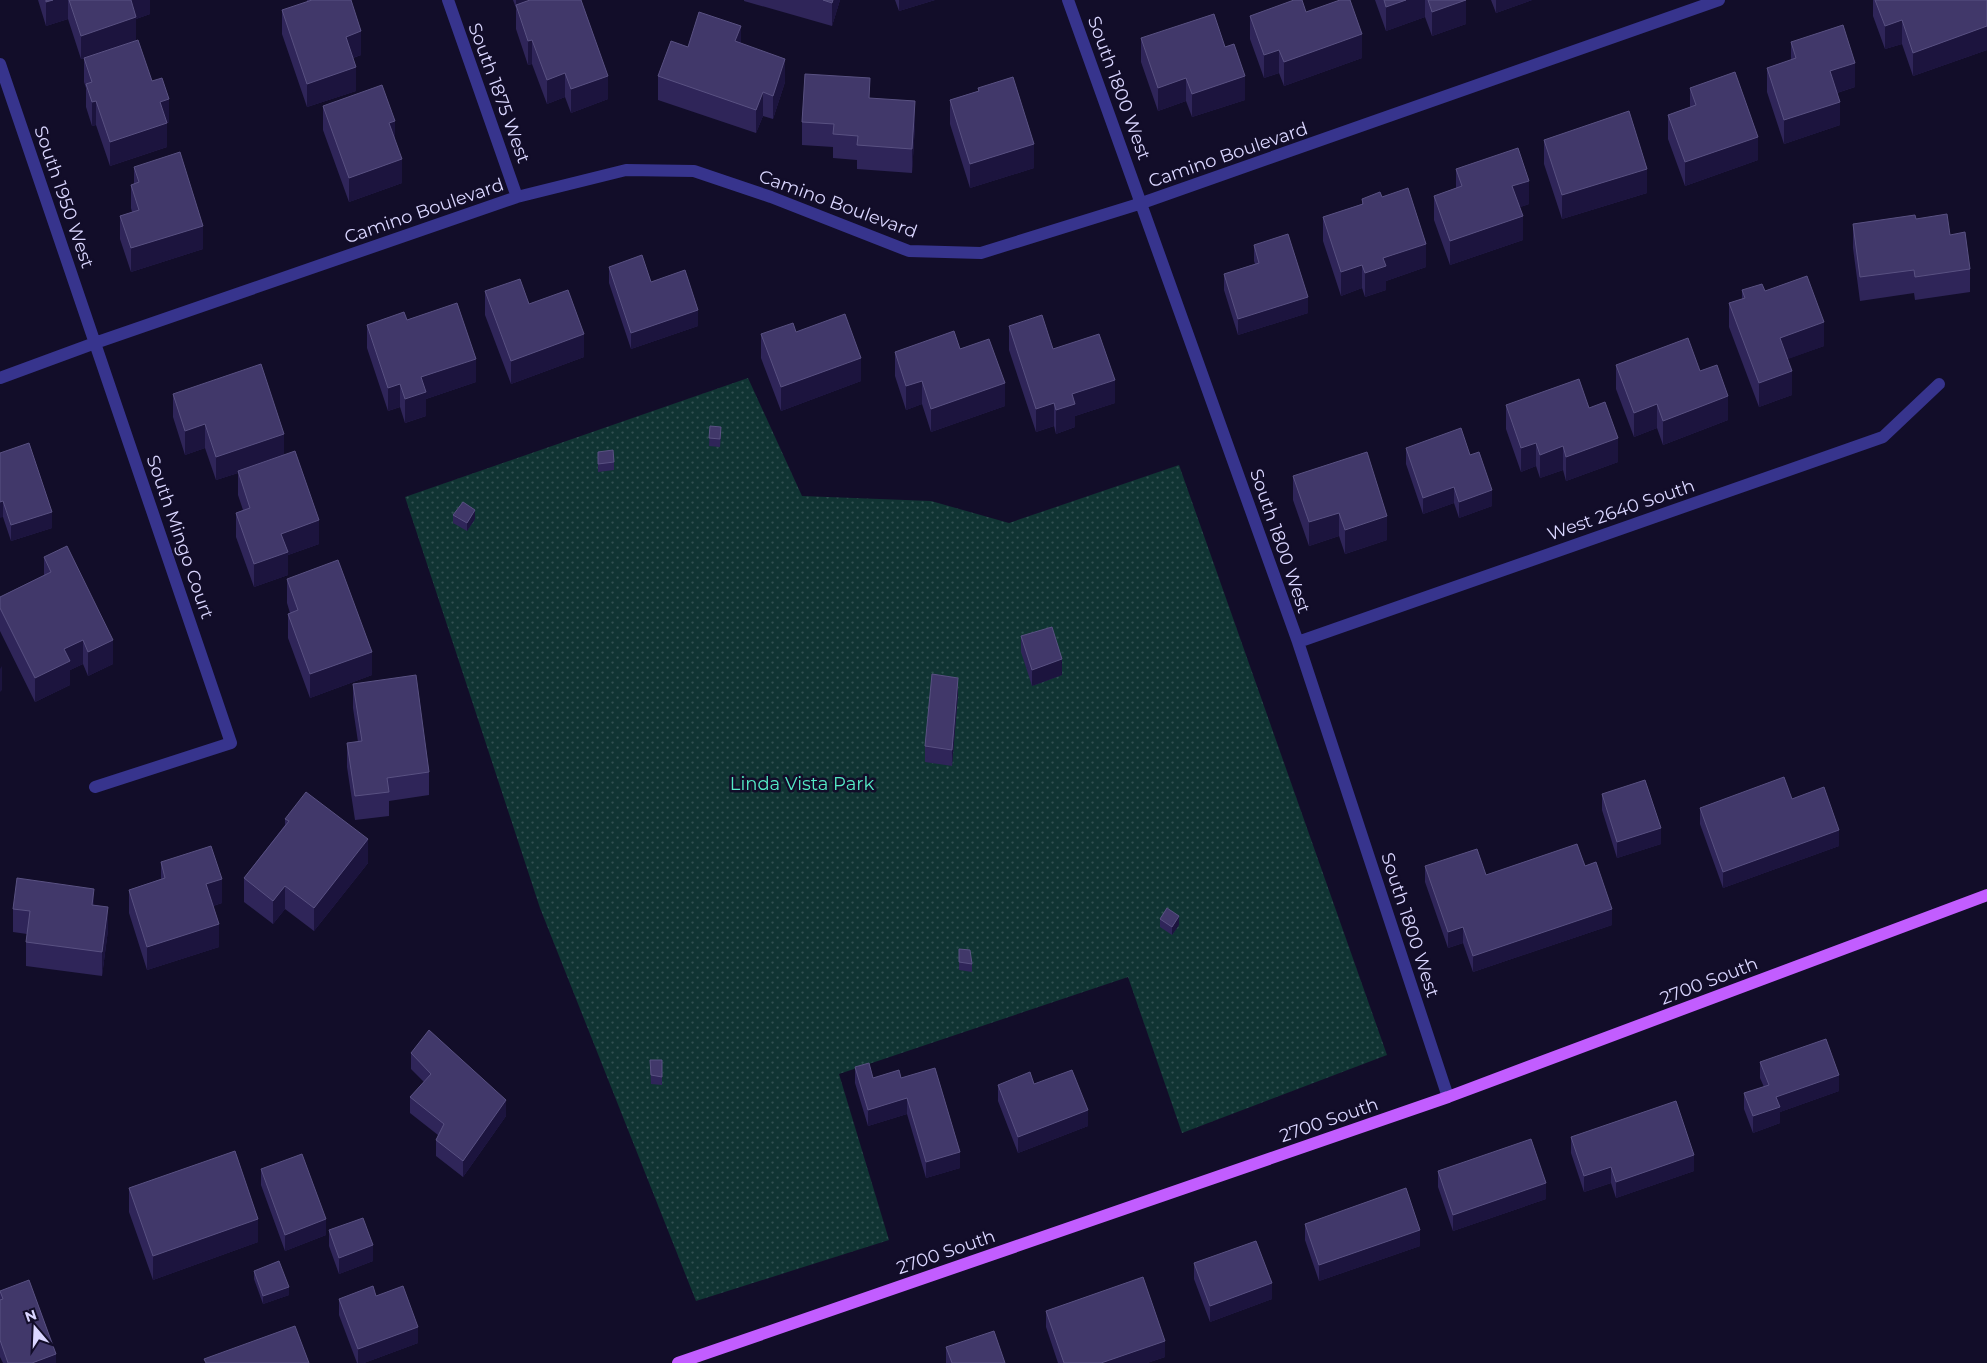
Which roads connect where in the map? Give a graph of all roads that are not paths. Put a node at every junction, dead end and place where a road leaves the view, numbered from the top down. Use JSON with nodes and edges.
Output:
{"nodes":[{"id":1,"x":448,"y":0,"type":"edge"},
{"id":2,"x":1068,"y":0,"type":"edge"},
{"id":3,"x":1720,"y":0,"type":"edge"},
{"id":4,"x":0,"y":64,"type":"edge"},
{"id":5,"x":517,"y":197,"type":"junction"},
{"id":6,"x":1142,"y":203,"type":"junction"},
{"id":7,"x":95,"y":343,"type":"junction"},
{"id":8,"x":0,"y":378,"type":"edge"},
{"id":9,"x":1939,"y":384,"type":"dead end"},
{"id":10,"x":1298,"y":642,"type":"junction"},
{"id":11,"x":96,"y":787,"type":"dead end"},
{"id":12,"x":1987,"y":895,"type":"edge"},
{"id":13,"x":1448,"y":1097,"type":"junction"},
{"id":14,"x":678,"y":1363,"type":"edge"}],
"edges":[{"from":1,"to":5,"type":"street","name":"South 1875 West"},
{"from":2,"to":6,"type":"street","name":"South 1800 West"},
{"from":3,"to":6,"type":"street","name":"Camino Boulevard"},
{"from":4,"to":7,"type":"street","name":"South 1950 West"},
{"from":5,"to":6,"type":"street","name":"Camino Boulevard"},
{"from":5,"to":7,"type":"street","name":"Camino Boulevard"},
{"from":6,"to":10,"type":"street","name":"South 1800 West"},
{"from":7,"to":8,"type":"street","name":"Camino Boulevard"},
{"from":7,"to":11,"type":"street","name":"South Mingo Court"},
{"from":9,"to":10,"type":"street","name":"West 2640 South"},
{"from":10,"to":13,"type":"street","name":"South 1800 West"},
{"from":12,"to":13,"type":"main road","name":"2700 South"},
{"from":13,"to":14,"type":"main road","name":"2700 South"}]}
